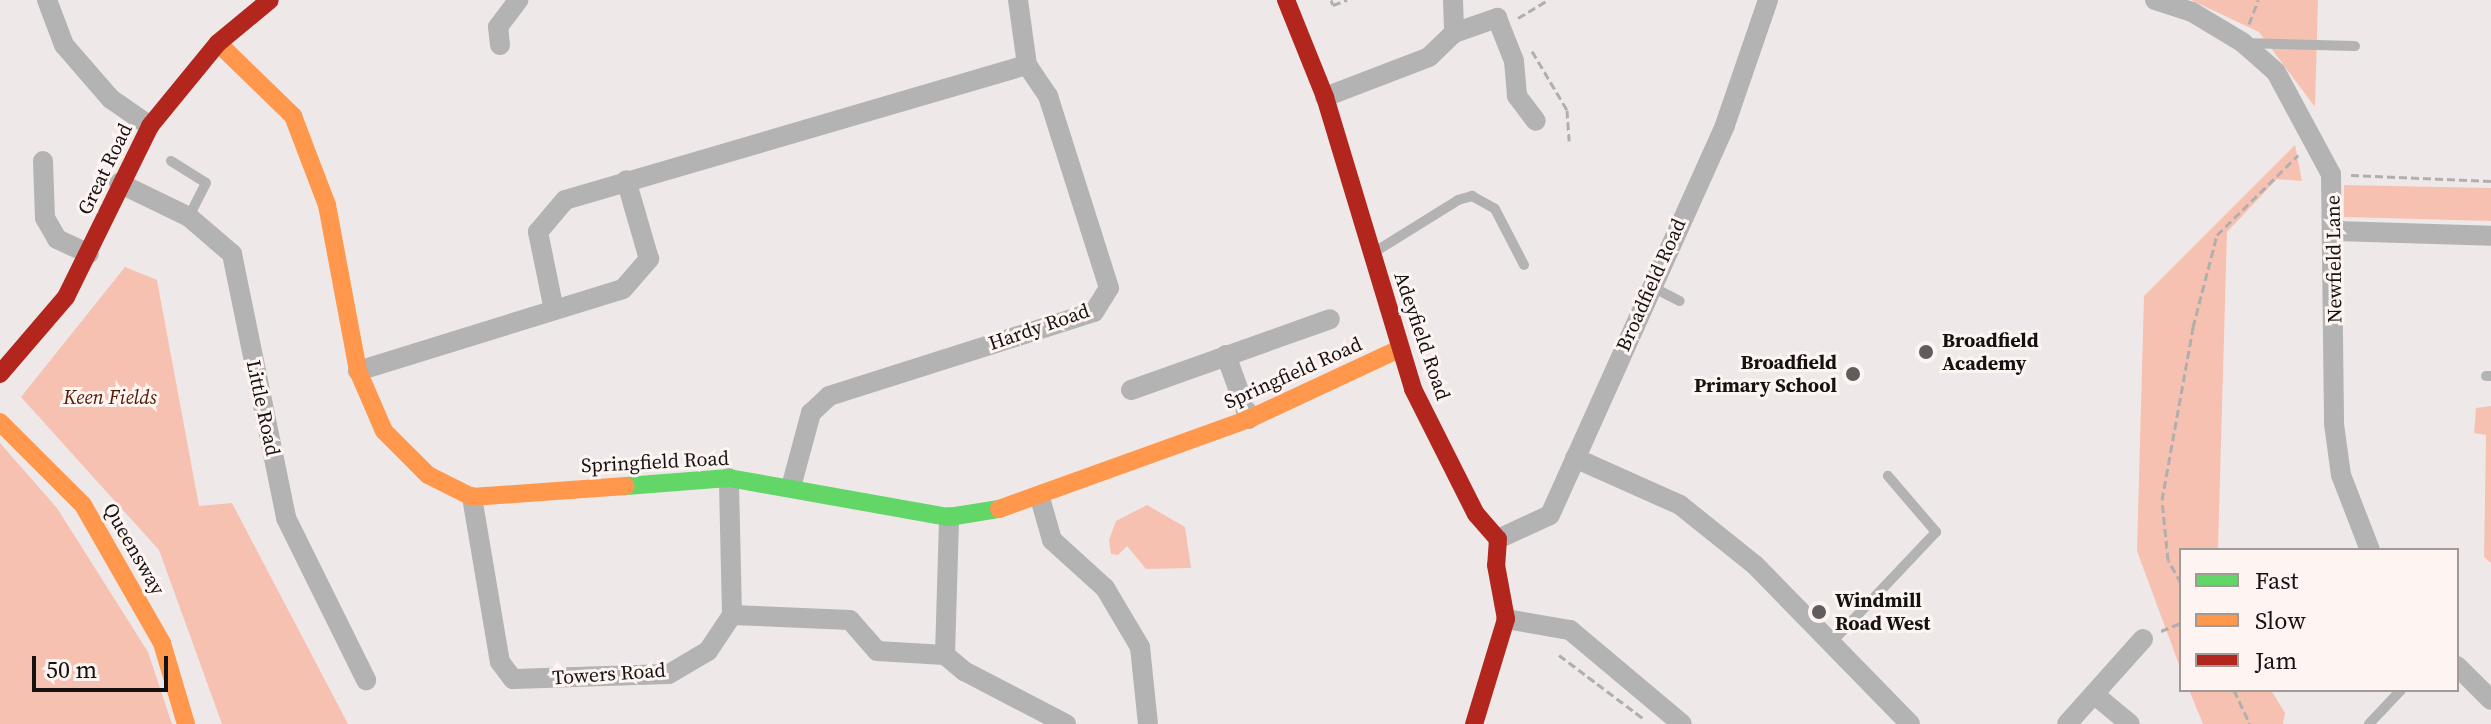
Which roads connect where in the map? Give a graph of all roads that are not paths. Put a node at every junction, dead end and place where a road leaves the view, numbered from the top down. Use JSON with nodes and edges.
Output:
{"nodes":[{"id":1,"x":47,"y":0,"type":"edge"},
{"id":2,"x":270,"y":0,"type":"edge"},
{"id":3,"x":518,"y":0,"type":"edge"},
{"id":4,"x":1018,"y":0,"type":"edge"},
{"id":5,"x":1286,"y":0,"type":"edge"},
{"id":6,"x":1453,"y":0,"type":"edge"},
{"id":7,"x":1768,"y":0,"type":"edge"},
{"id":8,"x":2155,"y":0,"type":"edge"},
{"id":9,"x":1454,"y":33,"type":"junction"},
{"id":10,"x":2242,"y":42,"type":"junction"},
{"id":11,"x":218,"y":43,"type":"junction"},
{"id":12,"x":500,"y":45,"type":"dead end"},
{"id":13,"x":2355,"y":46,"type":"dead end"},
{"id":14,"x":1027,"y":65,"type":"junction"},
{"id":15,"x":1325,"y":97,"type":"junction"},
{"id":16,"x":1536,"y":121,"type":"dead end"},
{"id":17,"x":150,"y":126,"type":"junction"},
{"id":18,"x":43,"y":161,"type":"dead end"},
{"id":19,"x":171,"y":161,"type":"dead end"},
{"id":20,"x":626,"y":180,"type":"junction"},
{"id":21,"x":119,"y":183,"type":"junction"},
{"id":22,"x":189,"y":217,"type":"junction"},
{"id":23,"x":2336,"y":231,"type":"junction"},
{"id":24,"x":2491,"y":236,"type":"edge"},
{"id":25,"x":89,"y":254,"type":"junction"},
{"id":26,"x":1372,"y":254,"type":"junction"},
{"id":27,"x":1524,"y":265,"type":"dead end"},
{"id":28,"x":1650,"y":286,"type":"junction"},
{"id":29,"x":1680,"y":301,"type":"dead end"},
{"id":30,"x":554,"y":310,"type":"junction"},
{"id":31,"x":1330,"y":319,"type":"dead end"},
{"id":32,"x":1399,"y":349,"type":"junction"},
{"id":33,"x":1226,"y":355,"type":"junction"},
{"id":34,"x":358,"y":371,"type":"junction"},
{"id":35,"x":0,"y":374,"type":"edge"},
{"id":36,"x":1131,"y":390,"type":"dead end"},
{"id":37,"x":1249,"y":419,"type":"junction"},
{"id":38,"x":0,"y":422,"type":"edge"},
{"id":39,"x":1575,"y":458,"type":"junction"},
{"id":40,"x":1888,"y":476,"type":"dead end"},
{"id":41,"x":729,"y":478,"type":"junction"},
{"id":42,"x":791,"y":487,"type":"junction"},
{"id":43,"x":472,"y":497,"type":"junction"},
{"id":44,"x":1040,"y":498,"type":"junction"},
{"id":45,"x":949,"y":517,"type":"junction"},
{"id":46,"x":1498,"y":539,"type":"junction"},
{"id":47,"x":2369,"y":548,"type":"edge"},
{"id":48,"x":732,"y":615,"type":"junction"},
{"id":49,"x":1506,"y":619,"type":"junction"},
{"id":50,"x":2143,"y":639,"type":"road end"},
{"id":51,"x":1831,"y":643,"type":"junction"},
{"id":52,"x":945,"y":655,"type":"junction"},
{"id":53,"x":2459,"y":668,"type":"edge"},
{"id":54,"x":366,"y":680,"type":"dead end"},
{"id":55,"x":2399,"y":692,"type":"edge"},
{"id":56,"x":2095,"y":695,"type":"junction"},
{"id":57,"x":2491,"y":700,"type":"edge"},
{"id":58,"x":186,"y":724,"type":"edge"},
{"id":59,"x":1066,"y":724,"type":"edge"},
{"id":60,"x":1148,"y":724,"type":"edge"},
{"id":61,"x":1474,"y":724,"type":"edge"},
{"id":62,"x":1682,"y":724,"type":"edge"},
{"id":63,"x":1910,"y":724,"type":"edge"},
{"id":64,"x":2067,"y":724,"type":"edge"},
{"id":65,"x":2130,"y":724,"type":"edge"},
{"id":66,"x":2369,"y":724,"type":"edge"}],
"edges":[{"from":1,"to":17,"type":"street"},
{"from":2,"to":11,"type":"street","name":"Great Road"},
{"from":3,"to":12,"type":"street"},
{"from":4,"to":14,"type":"street"},
{"from":5,"to":15,"type":"street","name":"Adeyfield Road"},
{"from":6,"to":9,"type":"street"},
{"from":7,"to":28,"type":"street","name":"Broadfield Road"},
{"from":8,"to":10,"type":"street","name":"Newfield Lane"},
{"from":9,"to":15,"type":"street"},
{"from":9,"to":16,"type":"street"},
{"from":10,"to":13,"type":"lane"},
{"from":10,"to":23,"type":"street","name":"Newfield Lane"},
{"from":11,"to":17,"type":"street","name":"Great Road"},
{"from":11,"to":34,"type":"street"},
{"from":14,"to":20,"type":"street"},
{"from":14,"to":42,"type":"street","name":"Hardy Road"},
{"from":15,"to":26,"type":"street","name":"Adeyfield Road"},
{"from":17,"to":21,"type":"street","name":"Great Road"},
{"from":18,"to":25,"type":"street"},
{"from":19,"to":22,"type":"lane"},
{"from":20,"to":30,"type":"street"},
{"from":20,"to":30,"type":"street"},
{"from":21,"to":22,"type":"street","name":"Little Road"},
{"from":21,"to":25,"type":"street","name":"Great Road"},
{"from":22,"to":54,"type":"street","name":"Little Road"},
{"from":23,"to":24,"type":"street"},
{"from":23,"to":47,"type":"street","name":"Newfield Lane"},
{"from":25,"to":35,"type":"street","name":"Great Road"},
{"from":26,"to":27,"type":"lane"},
{"from":26,"to":32,"type":"street","name":"Adeyfield Road"},
{"from":28,"to":29,"type":"lane"},
{"from":28,"to":39,"type":"street","name":"Broadfield Road"},
{"from":30,"to":34,"type":"street"},
{"from":31,"to":33,"type":"street"},
{"from":32,"to":37,"type":"street","name":"Springfield Road"},
{"from":32,"to":46,"type":"street","name":"Adeyfield Road"},
{"from":33,"to":36,"type":"street"},
{"from":33,"to":37,"type":"street"},
{"from":34,"to":43,"type":"street"},
{"from":37,"to":44,"type":"street","name":"Springfield Road"},
{"from":38,"to":58,"type":"street","name":"Queensway"},
{"from":39,"to":46,"type":"street","name":"Broadfield Road"},
{"from":39,"to":51,"type":"street"},
{"from":40,"to":51,"type":"lane"},
{"from":41,"to":42,"type":"street","name":"Springfield Road"},
{"from":41,"to":43,"type":"street","name":"Springfield Road"},
{"from":41,"to":48,"type":"street"},
{"from":42,"to":45,"type":"street","name":"Springfield Road"},
{"from":43,"to":48,"type":"street","name":"Towers Road"},
{"from":44,"to":45,"type":"street","name":"Springfield Road"},
{"from":44,"to":60,"type":"street"},
{"from":45,"to":52,"type":"street"},
{"from":46,"to":49,"type":"street"},
{"from":48,"to":52,"type":"street"},
{"from":49,"to":61,"type":"street"},
{"from":49,"to":62,"type":"street"},
{"from":50,"to":56,"type":"street"},
{"from":51,"to":63,"type":"street"},
{"from":52,"to":59,"type":"street"},
{"from":53,"to":57,"type":"street"},
{"from":55,"to":66,"type":"lane"},
{"from":56,"to":64,"type":"street"},
{"from":56,"to":65,"type":"street"}]}
